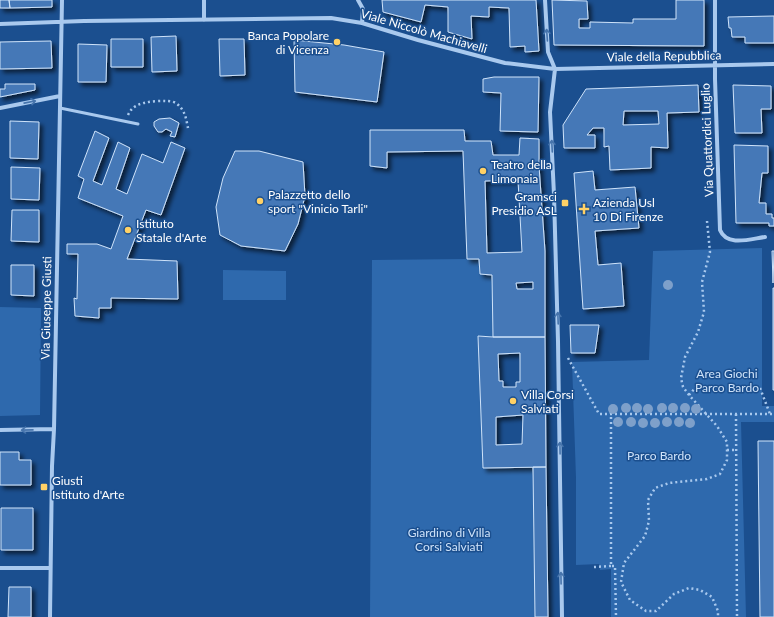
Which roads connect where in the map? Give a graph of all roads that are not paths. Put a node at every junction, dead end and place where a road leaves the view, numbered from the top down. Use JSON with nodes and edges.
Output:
{"nodes":[{"id":1,"x":62,"y":0,"type":"edge"},
{"id":2,"x":204,"y":0,"type":"edge"},
{"id":3,"x":358,"y":0,"type":"edge"},
{"id":4,"x":545,"y":0,"type":"edge"},
{"id":5,"x":714,"y":0,"type":"edge"},
{"id":6,"x":204,"y":20,"type":"junction"},
{"id":7,"x":62,"y":22,"type":"junction"},
{"id":8,"x":362,"y":23,"type":"junction"},
{"id":9,"x":0,"y":24,"type":"edge"},
{"id":10,"x":774,"y":64,"type":"edge"},
{"id":11,"x":715,"y":66,"type":"junction"},
{"id":12,"x":555,"y":69,"type":"junction"},
{"id":13,"x":60,"y":96,"type":"junction"},
{"id":14,"x":0,"y":108,"type":"edge"},
{"id":15,"x":60,"y":108,"type":"junction"},
{"id":16,"x":138,"y":124,"type":"dead end"},
{"id":17,"x":765,"y":237,"type":"dead end"},
{"id":18,"x":54,"y":429,"type":"junction"},
{"id":19,"x":0,"y":430,"type":"edge"},
{"id":20,"x":0,"y":568,"type":"edge"},
{"id":21,"x":50,"y":568,"type":"junction"},
{"id":22,"x":50,"y":617,"type":"edge"},
{"id":23,"x":562,"y":617,"type":"edge"}],
"edges":[{"from":1,"to":7,"type":"street","name":"Via Giuseppe Giusti"},
{"from":2,"to":6,"type":"street"},
{"from":3,"to":8,"type":"street"},
{"from":12,"to":4,"type":"street","one_way":true},
{"from":5,"to":11,"type":"street","name":"Via Quattordici Luglio"},
{"from":6,"to":7,"type":"street","name":"Viale Niccolò Machiavelli"},
{"from":6,"to":8,"type":"street","name":"Viale Niccolò Machiavelli"},
{"from":7,"to":9,"type":"street","name":"Viale Niccolò Machiavelli"},
{"from":7,"to":13,"type":"street","name":"Via Giuseppe Giusti"},
{"from":8,"to":12,"type":"street","name":"Viale Niccolò Machiavelli"},
{"from":10,"to":11,"type":"street","name":"Viale della Repubblica"},
{"from":11,"to":12,"type":"street","name":"Viale della Repubblica"},
{"from":11,"to":17,"type":"street","name":"Via Quattordici Luglio"},
{"from":23,"to":12,"type":"street","one_way":true},
{"from":14,"to":13,"type":"street","one_way":true},
{"from":13,"to":15,"type":"street","name":"Via Giuseppe Giusti"},
{"from":15,"to":16,"type":"lane"},
{"from":15,"to":18,"type":"street","name":"Via Giuseppe Giusti"},
{"from":18,"to":19,"type":"street","one_way":true},
{"from":18,"to":21,"type":"street","name":"Via Giuseppe Giusti"},
{"from":20,"to":21,"type":"street"},
{"from":21,"to":22,"type":"street","name":"Via Giuseppe Giusti"}]}
